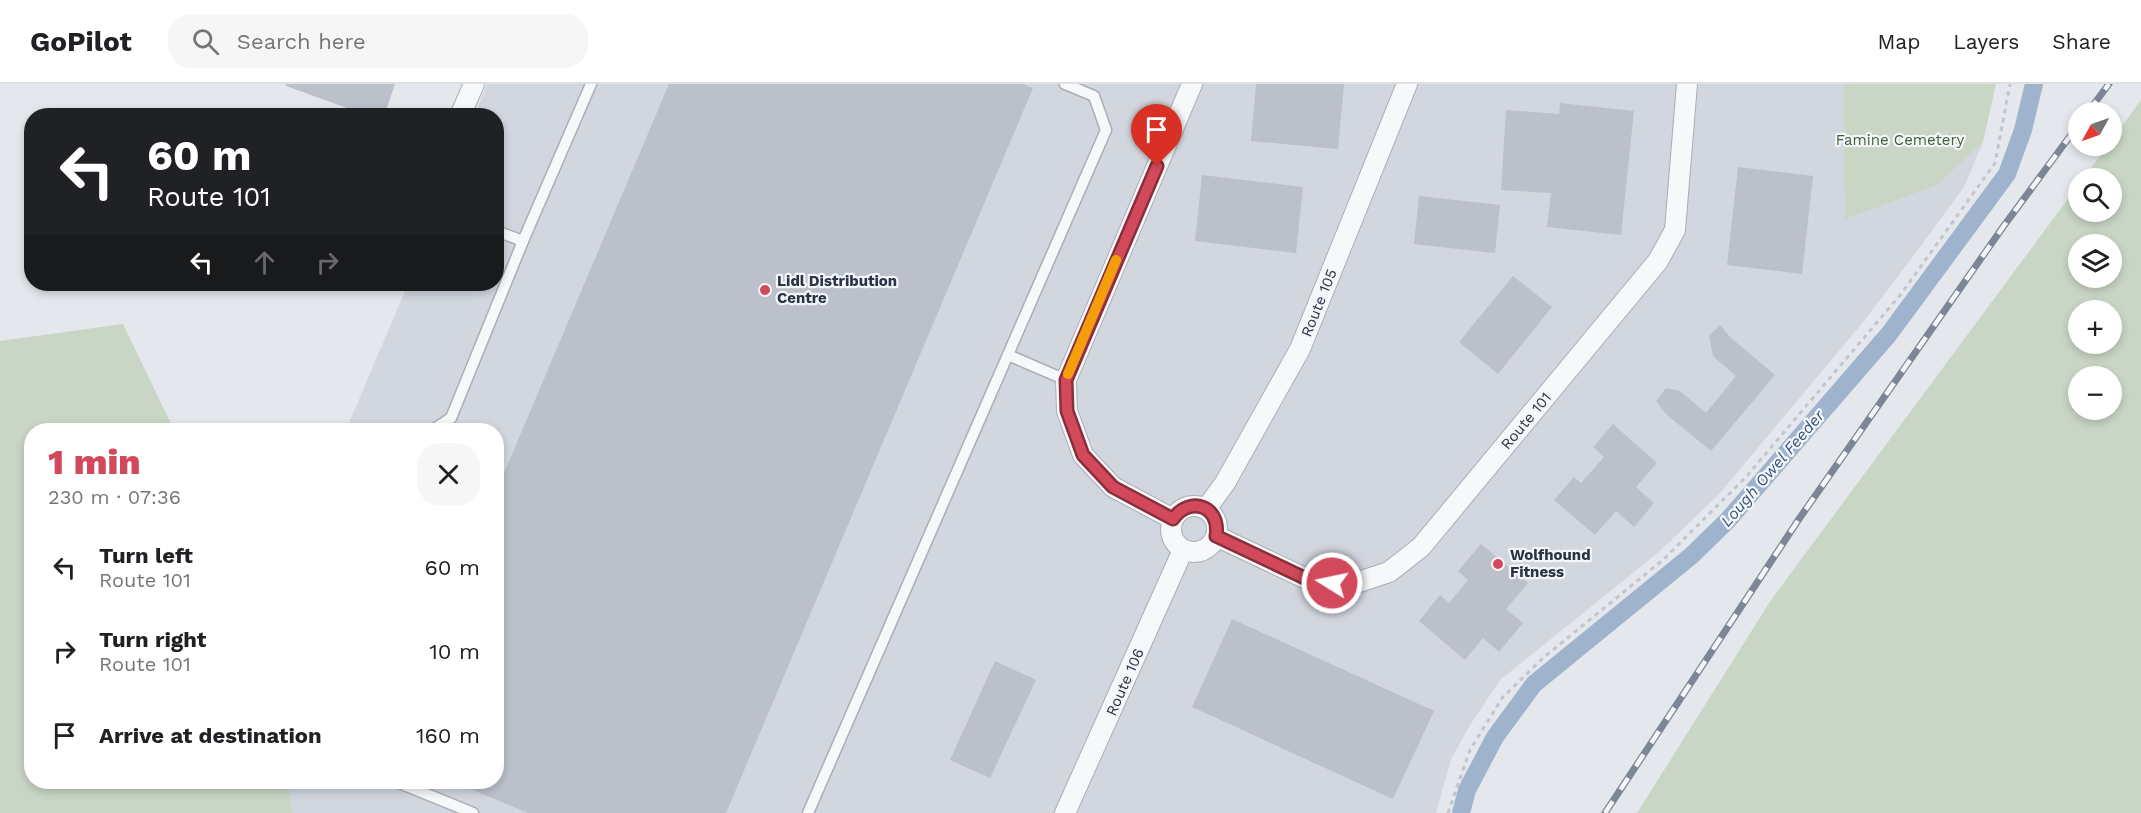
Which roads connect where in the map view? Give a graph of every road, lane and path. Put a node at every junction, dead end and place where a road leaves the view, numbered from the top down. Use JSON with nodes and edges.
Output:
{"nodes":[{"id":1,"x":474,"y":84,"type":"edge"},
{"id":2,"x":591,"y":84,"type":"edge"},
{"id":3,"x":1065,"y":84,"type":"edge"},
{"id":4,"x":1192,"y":84,"type":"edge"},
{"id":5,"x":1407,"y":84,"type":"edge"},
{"id":6,"x":1687,"y":84,"type":"edge"},
{"id":7,"x":2010,"y":84,"type":"edge"},
{"id":8,"x":464,"y":108,"type":"edge"},
{"id":9,"x":504,"y":234,"type":"edge"},
{"id":10,"x":523,"y":241,"type":"junction"},
{"id":11,"x":504,"y":288,"type":"edge"},
{"id":12,"x":503,"y":291,"type":"edge"},
{"id":13,"x":1008,"y":355,"type":"junction"},
{"id":14,"x":1066,"y":380,"type":"junction"},
{"id":15,"x":444,"y":423,"type":"edge"},
{"id":16,"x":1206,"y":509,"type":"junction"},
{"id":17,"x":1173,"y":519,"type":"junction"},
{"id":18,"x":1216,"y":536,"type":"junction"},
{"id":19,"x":1183,"y":550,"type":"junction"},
{"id":20,"x":414,"y":789,"type":"edge"},
{"id":21,"x":473,"y":813,"type":"edge"},
{"id":22,"x":808,"y":813,"type":"edge"},
{"id":23,"x":1065,"y":813,"type":"edge"},
{"id":24,"x":1448,"y":813,"type":"edge"}],
"edges":[{"from":1,"to":8,"type":"street"},
{"from":2,"to":10,"type":"lane"},
{"from":3,"to":13,"type":"lane"},
{"from":4,"to":14,"type":"street"},
{"from":5,"to":16,"type":"street","name":"Route 105"},
{"from":6,"to":18,"type":"street","name":"Route 101"},
{"from":7,"to":24,"type":"path"},
{"from":9,"to":10,"type":"lane"},
{"from":10,"to":11,"type":"lane"},
{"from":12,"to":15,"type":"lane"},
{"from":13,"to":14,"type":"lane"},
{"from":13,"to":22,"type":"lane"},
{"from":14,"to":17,"type":"street"},
{"from":16,"to":17,"type":"street"},
{"from":16,"to":18,"type":"street"},
{"from":17,"to":19,"type":"street"},
{"from":18,"to":19,"type":"street"},
{"from":19,"to":23,"type":"street","name":"Route 106"},
{"from":20,"to":21,"type":"lane"}]}
